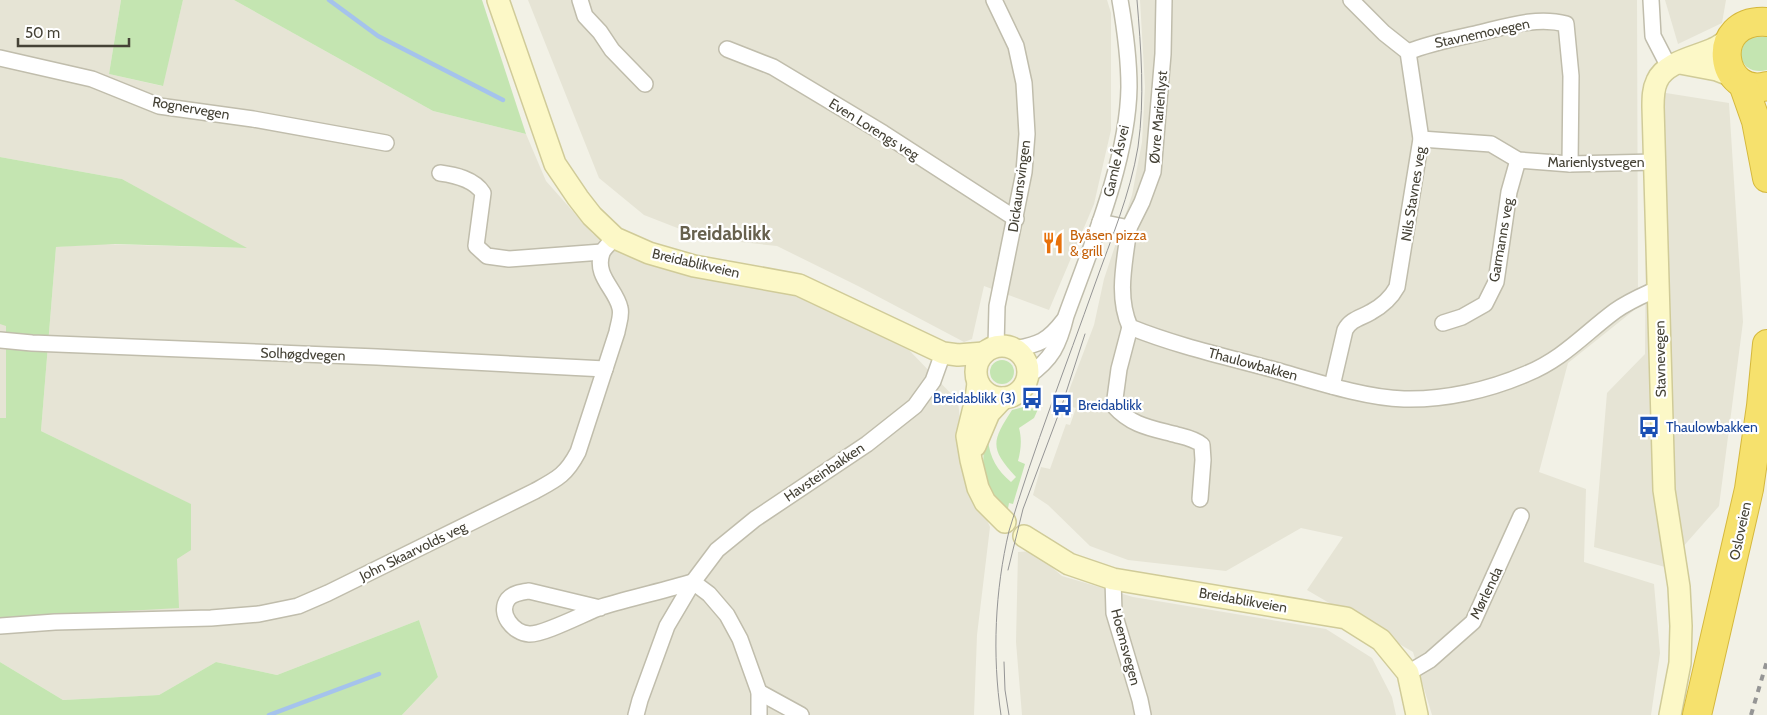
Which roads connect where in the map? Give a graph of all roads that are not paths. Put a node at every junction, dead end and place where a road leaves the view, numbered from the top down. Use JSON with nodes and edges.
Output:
{"nodes":[{"id":1,"x":498,"y":0,"type":"edge"},
{"id":2,"x":580,"y":0,"type":"edge"},
{"id":3,"x":994,"y":0,"type":"edge"},
{"id":4,"x":1120,"y":0,"type":"edge"},
{"id":5,"x":1164,"y":0,"type":"edge"},
{"id":6,"x":1351,"y":0,"type":"edge"},
{"id":7,"x":1651,"y":0,"type":"edge"},
{"id":8,"x":1745,"y":0,"type":"edge"},
{"id":9,"x":1760,"y":0,"type":"edge"},
{"id":10,"x":1767,"y":22,"type":"edge"},
{"id":11,"x":1733,"y":35,"type":"junction"},
{"id":12,"x":727,"y":49,"type":"dead end"},
{"id":13,"x":1408,"y":52,"type":"junction"},
{"id":14,"x":0,"y":58,"type":"edge"},
{"id":15,"x":1674,"y":65,"type":"junction"},
{"id":16,"x":1749,"y":82,"type":"edge"},
{"id":17,"x":645,"y":84,"type":"dead end"},
{"id":18,"x":1421,"y":139,"type":"junction"},
{"id":19,"x":386,"y":144,"type":"dead end"},
{"id":20,"x":1518,"y":160,"type":"junction"},
{"id":21,"x":1655,"y":162,"type":"junction"},
{"id":22,"x":1570,"y":164,"type":"junction"},
{"id":23,"x":440,"y":173,"type":"dead end"},
{"id":24,"x":1767,"y":178,"type":"edge"},
{"id":25,"x":1016,"y":219,"type":"junction"},
{"id":26,"x":1100,"y":222,"type":"junction"},
{"id":27,"x":1129,"y":228,"type":"junction"},
{"id":28,"x":609,"y":245,"type":"junction"},
{"id":29,"x":1659,"y":288,"type":"junction"},
{"id":30,"x":1066,"y":316,"type":"junction"},
{"id":31,"x":1442,"y":323,"type":"dead end"},
{"id":32,"x":1130,"y":327,"type":"junction"},
{"id":33,"x":0,"y":340,"type":"edge"},
{"id":34,"x":1767,"y":344,"type":"edge"},
{"id":35,"x":998,"y":350,"type":"junction"},
{"id":36,"x":943,"y":353,"type":"junction"},
{"id":37,"x":605,"y":369,"type":"junction"},
{"id":38,"x":1028,"y":376,"type":"junction"},
{"id":39,"x":977,"y":380,"type":"junction"},
{"id":40,"x":1332,"y":386,"type":"junction"},
{"id":41,"x":1002,"y":398,"type":"junction"},
{"id":42,"x":971,"y":460,"type":"junction"},
{"id":43,"x":1200,"y":499,"type":"dead end"},
{"id":44,"x":1522,"y":516,"type":"dead end"},
{"id":45,"x":1004,"y":522,"type":"dead end"},
{"id":46,"x":1024,"y":536,"type":"dead end"},
{"id":47,"x":1113,"y":579,"type":"junction"},
{"id":48,"x":693,"y":582,"type":"junction"},
{"id":49,"x":600,"y":608,"type":"junction"},
{"id":50,"x":0,"y":626,"type":"edge"},
{"id":51,"x":1408,"y":673,"type":"junction"},
{"id":52,"x":759,"y":692,"type":"junction"},
{"id":53,"x":636,"y":715,"type":"edge"},
{"id":54,"x":759,"y":715,"type":"edge"},
{"id":55,"x":801,"y":715,"type":"edge"},
{"id":56,"x":1143,"y":715,"type":"edge"},
{"id":57,"x":1417,"y":715,"type":"edge"},
{"id":58,"x":1670,"y":715,"type":"edge"},
{"id":59,"x":1698,"y":715,"type":"edge"}],
"edges":[{"from":1,"to":28,"type":"street","name":"Breidablikveien"},
{"from":2,"to":17,"type":"street"},
{"from":3,"to":25,"type":"street","name":"Dickaunsvingen"},
{"from":4,"to":26,"type":"street","name":"Gamle Åsvei"},
{"from":5,"to":27,"type":"street","name":"Øvre Marienlyst"},
{"from":6,"to":13,"type":"street"},
{"from":7,"to":15,"type":"street"},
{"from":8,"to":11,"type":"highway"},
{"from":9,"to":10,"type":"highway"},
{"from":10,"to":11,"type":"highway"},
{"from":11,"to":15,"type":"street"},
{"from":11,"to":16,"type":"highway"},
{"from":12,"to":25,"type":"street","name":"Even Lorengs veg"},
{"from":13,"to":18,"type":"street","name":"Nils Stavnes veg"},
{"from":13,"to":22,"type":"street","name":"Stavnemovegen"},
{"from":14,"to":19,"type":"street","name":"Rognervegen"},
{"from":15,"to":16,"type":"street"},
{"from":15,"to":21,"type":"street","name":"Stavnevegen"},
{"from":16,"to":24,"type":"highway"},
{"from":18,"to":20,"type":"street","name":"Marienlystvegen"},
{"from":18,"to":40,"type":"street","name":"Nils Stavnes veg"},
{"from":20,"to":22,"type":"street","name":"Marienlystvegen"},
{"from":20,"to":31,"type":"street","name":"Garmanns veg"},
{"from":21,"to":22,"type":"street","name":"Marienlystvegen"},
{"from":21,"to":29,"type":"street","name":"Stavnevegen"},
{"from":23,"to":28,"type":"street"},
{"from":25,"to":35,"type":"street","name":"Dickaunsvingen"},
{"from":26,"to":27,"type":"street"},
{"from":26,"to":30,"type":"street","name":"Gamle Åsvei"},
{"from":27,"to":32,"type":"street"},
{"from":28,"to":36,"type":"street","name":"Breidablikveien"},
{"from":28,"to":37,"type":"street","name":"John Skaarvolds veg"},
{"from":29,"to":40,"type":"street","name":"Thaulowbakken"},
{"from":29,"to":58,"type":"street","name":"Stavnevegen"},
{"from":30,"to":35,"type":"street","name":"Gamle Åsvei"},
{"from":30,"to":38,"type":"street","name":"Gamle Åsvei"},
{"from":32,"to":40,"type":"street","name":"Thaulowbakken"},
{"from":32,"to":43,"type":"street"},
{"from":33,"to":37,"type":"street","name":"Solhøgdvegen"},
{"from":34,"to":59,"type":"highway","name":"Osloveien"},
{"from":35,"to":36,"type":"street","name":"Breidablikveien"},
{"from":35,"to":38,"type":"street"},
{"from":35,"to":39,"type":"street"},
{"from":36,"to":39,"type":"street","name":"Breidablikveien"},
{"from":36,"to":48,"type":"street","name":"Havsteinbakken"},
{"from":37,"to":50,"type":"street","name":"John Skaarvolds veg"},
{"from":38,"to":41,"type":"street"},
{"from":39,"to":41,"type":"street"},
{"from":39,"to":42,"type":"street"},
{"from":41,"to":42,"type":"street"},
{"from":42,"to":45,"type":"street"},
{"from":44,"to":51,"type":"street","name":"Mørlenda"},
{"from":46,"to":47,"type":"street","name":"Breidablikveien"},
{"from":47,"to":51,"type":"street","name":"Breidablikveien"},
{"from":47,"to":56,"type":"street","name":"Hoemsvegen"},
{"from":48,"to":49,"type":"street"},
{"from":48,"to":52,"type":"street"},
{"from":48,"to":53,"type":"street","name":"Havsteinbakken"},
{"from":49,"to":49,"type":"street"},
{"from":51,"to":57,"type":"street","name":"Breidablikveien"},
{"from":52,"to":54,"type":"street"},
{"from":52,"to":55,"type":"street"}]}
